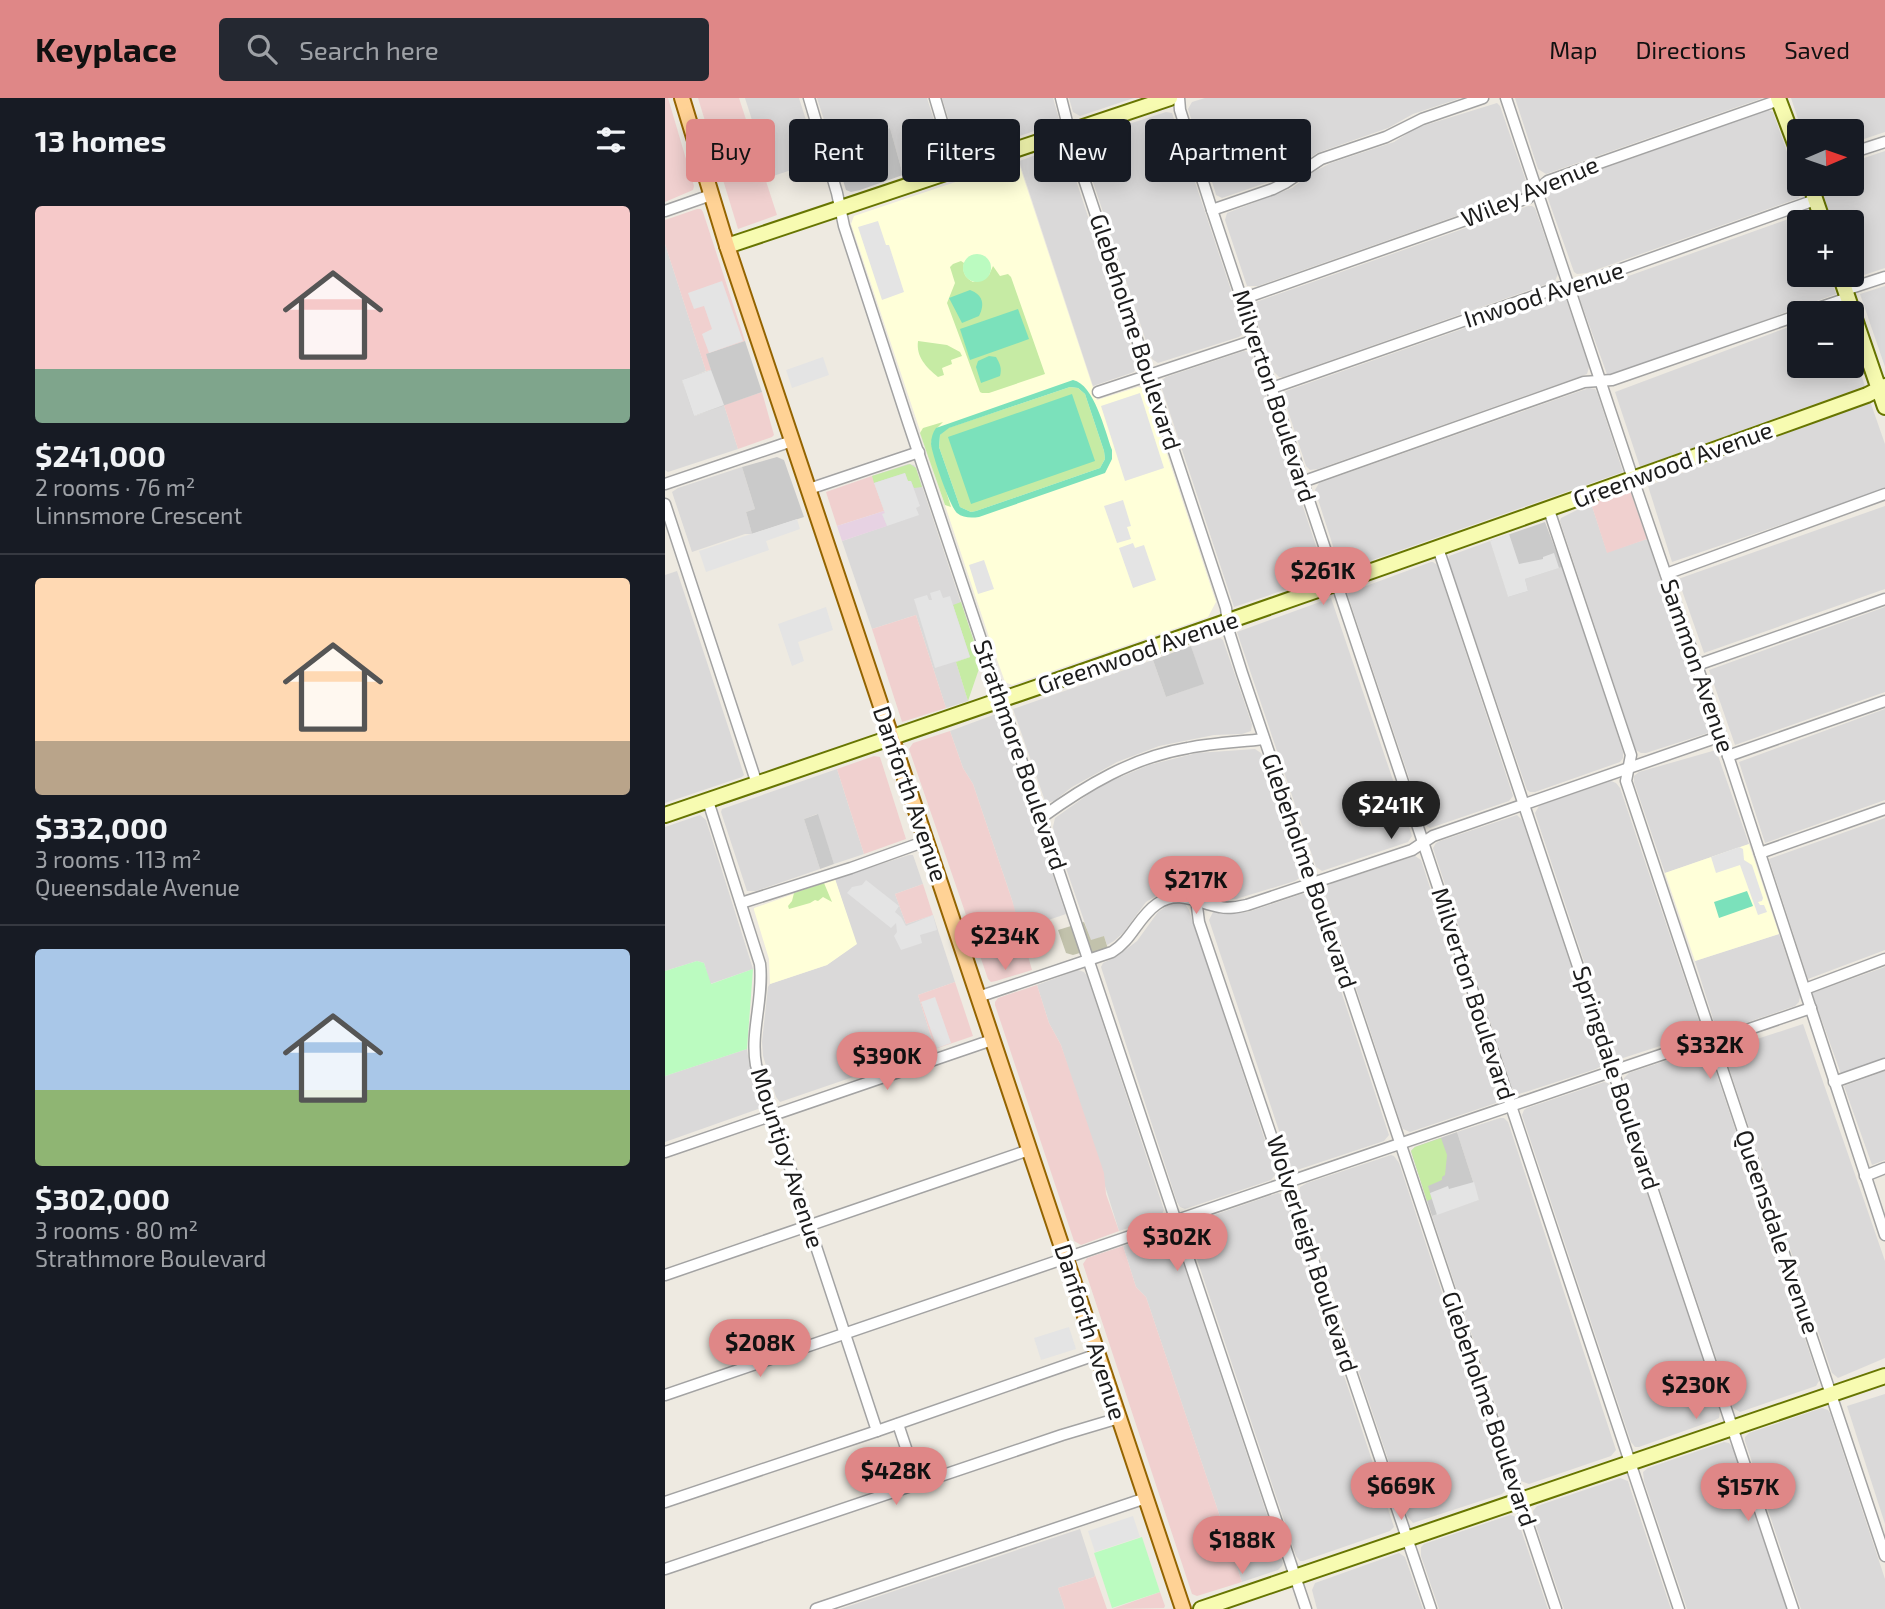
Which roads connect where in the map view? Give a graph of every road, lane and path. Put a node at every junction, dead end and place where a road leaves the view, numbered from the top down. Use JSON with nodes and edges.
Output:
{"nodes":[{"id":1,"x":682,"y":98,"type":"edge"},
{"id":2,"x":809,"y":98,"type":"edge"},
{"id":3,"x":935,"y":98,"type":"edge"},
{"id":4,"x":1061,"y":98,"type":"edge"},
{"id":5,"x":1170,"y":98,"type":"edge"},
{"id":6,"x":1179,"y":98,"type":"edge"},
{"id":7,"x":1483,"y":98,"type":"edge"},
{"id":8,"x":1506,"y":98,"type":"edge"},
{"id":9,"x":1778,"y":99,"type":"edge"},
{"id":10,"x":941,"y":119,"type":"edge"},
{"id":11,"x":1067,"y":119,"type":"edge"},
{"id":12,"x":1106,"y":119,"type":"edge"},
{"id":13,"x":1787,"y":123,"type":"edge"},
{"id":14,"x":1885,"y":142,"type":"edge"},
{"id":15,"x":1864,"y":149,"type":"edge"},
{"id":16,"x":918,"y":182,"type":"edge"},
{"id":17,"x":1085,"y":182,"type":"edge"},
{"id":18,"x":1537,"y":190,"type":"junction"},
{"id":19,"x":712,"y":195,"type":"junction"},
{"id":20,"x":1814,"y":196,"type":"edge"},
{"id":21,"x":1815,"y":200,"type":"junction"},
{"id":22,"x":841,"y":208,"type":"junction"},
{"id":23,"x":1212,"y":210,"type":"junction"},
{"id":24,"x":1819,"y":210,"type":"edge"},
{"id":25,"x":665,"y":211,"type":"edge"},
{"id":26,"x":727,"y":246,"type":"junction"},
{"id":27,"x":1885,"y":277,"type":"edge"},
{"id":28,"x":1569,"y":286,"type":"junction"},
{"id":29,"x":1844,"y":287,"type":"edge"},
{"id":30,"x":1846,"y":294,"type":"junction"},
{"id":31,"x":1242,"y":299,"type":"junction"},
{"id":32,"x":1830,"y":301,"type":"edge"},
{"id":33,"x":1787,"y":319,"type":"edge"},
{"id":34,"x":1255,"y":340,"type":"junction"},
{"id":35,"x":1149,"y":375,"type":"junction"},
{"id":36,"x":1601,"y":381,"type":"junction"},
{"id":37,"x":1272,"y":388,"type":"junction"},
{"id":38,"x":1882,"y":388,"type":"edge"},
{"id":39,"x":1098,"y":393,"type":"dead end"},
{"id":40,"x":1885,"y":407,"type":"edge"},
{"id":41,"x":792,"y":441,"type":"junction"},
{"id":42,"x":919,"y":452,"type":"junction"},
{"id":43,"x":1633,"y":479,"type":"junction"},
{"id":44,"x":1302,"y":482,"type":"junction"},
{"id":45,"x":665,"y":484,"type":"edge"},
{"id":46,"x":809,"y":489,"type":"junction"},
{"id":47,"x":1885,"y":494,"type":"edge"},
{"id":48,"x":665,"y":504,"type":"edge"},
{"id":49,"x":1549,"y":510,"type":"junction"},
{"id":50,"x":1438,"y":548,"type":"junction"},
{"id":51,"x":1666,"y":574,"type":"junction"},
{"id":52,"x":1337,"y":584,"type":"junction"},
{"id":53,"x":1885,"y":599,"type":"edge"},
{"id":54,"x":1226,"y":622,"type":"junction"},
{"id":55,"x":1697,"y":665,"type":"junction"},
{"id":56,"x":1001,"y":701,"type":"junction"},
{"id":57,"x":1885,"y":701,"type":"edge"},
{"id":58,"x":1721,"y":736,"type":"junction"},
{"id":59,"x":892,"y":738,"type":"junction"},
{"id":60,"x":1264,"y":739,"type":"junction"},
{"id":61,"x":1728,"y":756,"type":"junction"},
{"id":62,"x":1628,"y":767,"type":"junction"},
{"id":63,"x":757,"y":784,"type":"junction"},
{"id":64,"x":708,"y":801,"type":"junction"},
{"id":65,"x":1524,"y":804,"type":"junction"},
{"id":66,"x":1885,"y":809,"type":"edge"},
{"id":67,"x":665,"y":815,"type":"edge"},
{"id":68,"x":1041,"y":818,"type":"junction"},
{"id":69,"x":926,"y":841,"type":"junction"},
{"id":70,"x":1423,"y":842,"type":"junction"},
{"id":71,"x":1761,"y":853,"type":"junction"},
{"id":72,"x":1314,"y":882,"type":"junction"},
{"id":73,"x":1196,"y":899,"type":"junction"},
{"id":74,"x":741,"y":903,"type":"junction"},
{"id":75,"x":1089,"y":959,"type":"junction"},
{"id":76,"x":1885,"y":959,"type":"edge"},
{"id":77,"x":1805,"y":989,"type":"junction"},
{"id":78,"x":978,"y":997,"type":"junction"},
{"id":79,"x":1811,"y":1008,"type":"junction"},
{"id":80,"x":992,"y":1040,"type":"junction"},
{"id":81,"x":1713,"y":1040,"type":"junction"},
{"id":82,"x":1885,"y":1063,"type":"edge"},
{"id":83,"x":1613,"y":1071,"type":"junction"},
{"id":84,"x":1834,"y":1082,"type":"junction"},
{"id":85,"x":1511,"y":1106,"type":"junction"},
{"id":86,"x":773,"y":1115,"type":"junction"},
{"id":87,"x":1400,"y":1144,"type":"junction"},
{"id":88,"x":1029,"y":1150,"type":"junction"},
{"id":89,"x":665,"y":1152,"type":"edge"},
{"id":90,"x":1885,"y":1168,"type":"edge"},
{"id":91,"x":1865,"y":1176,"type":"junction"},
{"id":92,"x":1288,"y":1182,"type":"junction"},
{"id":93,"x":1176,"y":1219,"type":"junction"},
{"id":94,"x":808,"y":1226,"type":"junction"},
{"id":95,"x":1885,"y":1235,"type":"edge"},
{"id":96,"x":1065,"y":1258,"type":"junction"},
{"id":97,"x":665,"y":1275,"type":"edge"},
{"id":98,"x":844,"y":1334,"type":"junction"},
{"id":99,"x":1098,"y":1354,"type":"junction"},
{"id":100,"x":1885,"y":1376,"type":"edge"},
{"id":101,"x":1831,"y":1394,"type":"junction"},
{"id":102,"x":665,"y":1395,"type":"edge"},
{"id":103,"x":1119,"y":1419,"type":"junction"},
{"id":104,"x":898,"y":1424,"type":"junction"},
{"id":105,"x":1732,"y":1427,"type":"junction"},
{"id":106,"x":877,"y":1431,"type":"junction"},
{"id":107,"x":1630,"y":1462,"type":"junction"},
{"id":108,"x":918,"y":1483,"type":"junction"},
{"id":109,"x":1146,"y":1498,"type":"junction"},
{"id":110,"x":1519,"y":1500,"type":"junction"},
{"id":111,"x":665,"y":1502,"type":"edge"},
{"id":112,"x":1407,"y":1538,"type":"junction"},
{"id":113,"x":1885,"y":1556,"type":"edge"},
{"id":114,"x":665,"y":1569,"type":"edge"},
{"id":115,"x":1295,"y":1577,"type":"junction"},
{"id":116,"x":816,"y":1609,"type":"edge"},
{"id":117,"x":1183,"y":1609,"type":"edge"},
{"id":118,"x":1201,"y":1609,"type":"edge"},
{"id":119,"x":1306,"y":1609,"type":"edge"},
{"id":120,"x":1431,"y":1609,"type":"edge"},
{"id":121,"x":1556,"y":1609,"type":"edge"},
{"id":122,"x":1679,"y":1609,"type":"edge"},
{"id":123,"x":1793,"y":1609,"type":"edge"}],
"edges":[{"from":1,"to":19,"type":"main road","name":"Danforth Avenue"},
{"from":2,"to":22,"type":"street","name":"Strathmore Boulevard"},
{"from":3,"to":10,"type":"street"},
{"from":4,"to":11,"type":"street","name":"Glebeholme Boulevard"},
{"from":5,"to":12,"type":"street"},
{"from":6,"to":23,"type":"street","name":"Milverton Boulevard"},
{"from":7,"to":23,"type":"street"},
{"from":8,"to":18,"type":"street","name":"Sammon Avenue"},
{"from":9,"to":13,"type":"street"},
{"from":9,"to":18,"type":"street","name":"Wiley Avenue"},
{"from":14,"to":15,"type":"street"},
{"from":16,"to":22,"type":"street"},
{"from":17,"to":35,"type":"street","name":"Glebeholme Boulevard"},
{"from":18,"to":28,"type":"street","name":"Sammon Avenue"},
{"from":18,"to":31,"type":"street","name":"Wiley Avenue"},
{"from":19,"to":25,"type":"street"},
{"from":19,"to":26,"type":"main road","name":"Danforth Avenue"},
{"from":20,"to":21,"type":"street"},
{"from":21,"to":24,"type":"street"},
{"from":21,"to":28,"type":"street","name":"Inwood Avenue"},
{"from":22,"to":26,"type":"street"},
{"from":22,"to":42,"type":"street","name":"Strathmore Boulevard"},
{"from":23,"to":31,"type":"street","name":"Milverton Boulevard"},
{"from":26,"to":41,"type":"main road","name":"Danforth Avenue"},
{"from":27,"to":30,"type":"street"},
{"from":28,"to":36,"type":"street","name":"Sammon Avenue"},
{"from":28,"to":37,"type":"street","name":"Inwood Avenue"},
{"from":29,"to":30,"type":"street"},
{"from":30,"to":32,"type":"street"},
{"from":30,"to":38,"type":"street"},
{"from":31,"to":34,"type":"street","name":"Milverton Boulevard"},
{"from":33,"to":36,"type":"street"},
{"from":34,"to":35,"type":"street"},
{"from":34,"to":37,"type":"street","name":"Milverton Boulevard"},
{"from":35,"to":39,"type":"street"},
{"from":35,"to":54,"type":"street","name":"Glebeholme Boulevard"},
{"from":36,"to":43,"type":"street","name":"Sammon Avenue"},
{"from":36,"to":44,"type":"street"},
{"from":37,"to":44,"type":"street","name":"Milverton Boulevard"},
{"from":38,"to":40,"type":"street"},
{"from":38,"to":43,"type":"street","name":"Greenwood Avenue"},
{"from":41,"to":45,"type":"street"},
{"from":41,"to":46,"type":"main road","name":"Danforth Avenue"},
{"from":42,"to":46,"type":"street"},
{"from":42,"to":56,"type":"street","name":"Strathmore Boulevard"},
{"from":43,"to":49,"type":"street","name":"Greenwood Avenue"},
{"from":43,"to":51,"type":"street","name":"Sammon Avenue"},
{"from":44,"to":52,"type":"street","name":"Milverton Boulevard"},
{"from":46,"to":59,"type":"main road","name":"Danforth Avenue"},
{"from":47,"to":51,"type":"street"},
{"from":48,"to":63,"type":"street"},
{"from":49,"to":50,"type":"street","name":"Greenwood Avenue"},
{"from":49,"to":62,"type":"street","name":"Queensdale Avenue"},
{"from":50,"to":52,"type":"street","name":"Greenwood Avenue"},
{"from":50,"to":65,"type":"street","name":"Springdale Boulevard"},
{"from":51,"to":55,"type":"street","name":"Sammon Avenue"},
{"from":52,"to":54,"type":"street","name":"Greenwood Avenue"},
{"from":52,"to":70,"type":"street","name":"Milverton Boulevard"},
{"from":53,"to":55,"type":"street"},
{"from":54,"to":56,"type":"street","name":"Greenwood Avenue"},
{"from":54,"to":60,"type":"street","name":"Glebeholme Boulevard"},
{"from":55,"to":58,"type":"street","name":"Sammon Avenue"},
{"from":56,"to":59,"type":"street","name":"Greenwood Avenue"},
{"from":56,"to":68,"type":"street","name":"Strathmore Boulevard"},
{"from":57,"to":61,"type":"street"},
{"from":58,"to":61,"type":"street","name":"Sammon Avenue"},
{"from":58,"to":62,"type":"street"},
{"from":59,"to":63,"type":"street","name":"Greenwood Avenue"},
{"from":59,"to":69,"type":"main road","name":"Danforth Avenue"},
{"from":60,"to":68,"type":"street"},
{"from":60,"to":72,"type":"street","name":"Glebeholme Boulevard"},
{"from":61,"to":71,"type":"street","name":"Sammon Avenue"},
{"from":62,"to":65,"type":"street"},
{"from":62,"to":81,"type":"street","name":"Queensdale Avenue"},
{"from":63,"to":64,"type":"street","name":"Greenwood Avenue"},
{"from":64,"to":67,"type":"street","name":"Greenwood Avenue"},
{"from":64,"to":74,"type":"street","name":"Mountjoy Avenue"},
{"from":65,"to":70,"type":"street"},
{"from":65,"to":83,"type":"street","name":"Springdale Boulevard"},
{"from":66,"to":71,"type":"street"},
{"from":68,"to":75,"type":"street","name":"Strathmore Boulevard"},
{"from":69,"to":74,"type":"street"},
{"from":69,"to":78,"type":"main road","name":"Danforth Avenue"},
{"from":70,"to":72,"type":"street"},
{"from":70,"to":85,"type":"street","name":"Milverton Boulevard"},
{"from":71,"to":77,"type":"street","name":"Sammon Avenue"},
{"from":72,"to":73,"type":"street"},
{"from":72,"to":87,"type":"street","name":"Glebeholme Boulevard"},
{"from":73,"to":75,"type":"street"},
{"from":73,"to":92,"type":"street","name":"Wolverleigh Boulevard"},
{"from":74,"to":86,"type":"street","name":"Mountjoy Avenue"},
{"from":75,"to":78,"type":"street"},
{"from":75,"to":93,"type":"street","name":"Strathmore Boulevard"},
{"from":76,"to":77,"type":"street"},
{"from":77,"to":79,"type":"street","name":"Sammon Avenue"},
{"from":78,"to":80,"type":"main road","name":"Danforth Avenue"},
{"from":79,"to":81,"type":"street"},
{"from":79,"to":84,"type":"street","name":"Sammon Avenue"},
{"from":80,"to":86,"type":"street"},
{"from":80,"to":88,"type":"main road","name":"Danforth Avenue"},
{"from":81,"to":83,"type":"street"},
{"from":81,"to":101,"type":"street","name":"Queensdale Avenue"},
{"from":82,"to":84,"type":"street"},
{"from":83,"to":85,"type":"street"},
{"from":83,"to":105,"type":"street","name":"Springdale Boulevard"},
{"from":84,"to":91,"type":"street","name":"Sammon Avenue"},
{"from":85,"to":87,"type":"street"},
{"from":85,"to":107,"type":"street","name":"Milverton Boulevard"},
{"from":86,"to":89,"type":"street"},
{"from":86,"to":94,"type":"street","name":"Mountjoy Avenue"},
{"from":87,"to":92,"type":"street"},
{"from":87,"to":110,"type":"street","name":"Glebeholme Boulevard"},
{"from":88,"to":94,"type":"street"},
{"from":88,"to":96,"type":"main road","name":"Danforth Avenue"},
{"from":90,"to":91,"type":"street"},
{"from":91,"to":95,"type":"street","name":"Sammon Avenue"},
{"from":92,"to":93,"type":"street"},
{"from":92,"to":112,"type":"street","name":"Wolverleigh Boulevard"},
{"from":93,"to":96,"type":"street"},
{"from":93,"to":115,"type":"street","name":"Strathmore Boulevard"},
{"from":94,"to":97,"type":"street"},
{"from":94,"to":98,"type":"street","name":"Mountjoy Avenue"},
{"from":96,"to":98,"type":"street"},
{"from":96,"to":99,"type":"main road","name":"Danforth Avenue"},
{"from":98,"to":102,"type":"street"},
{"from":98,"to":106,"type":"street","name":"Mountjoy Avenue"},
{"from":99,"to":103,"type":"main road","name":"Danforth Avenue"},
{"from":99,"to":104,"type":"street"},
{"from":100,"to":101,"type":"street"},
{"from":101,"to":105,"type":"street"},
{"from":101,"to":113,"type":"street","name":"Queensdale Avenue"},
{"from":103,"to":108,"type":"street"},
{"from":103,"to":109,"type":"main road","name":"Danforth Avenue"},
{"from":104,"to":106,"type":"street"},
{"from":104,"to":108,"type":"street"},
{"from":105,"to":107,"type":"street"},
{"from":105,"to":123,"type":"street","name":"Springdale Boulevard"},
{"from":106,"to":111,"type":"street"},
{"from":107,"to":110,"type":"street"},
{"from":107,"to":122,"type":"street","name":"Milverton Boulevard"},
{"from":108,"to":114,"type":"street"},
{"from":109,"to":116,"type":"street"},
{"from":109,"to":117,"type":"main road","name":"Danforth Avenue"},
{"from":110,"to":112,"type":"street"},
{"from":110,"to":121,"type":"street","name":"Glebeholme Boulevard"},
{"from":112,"to":115,"type":"street"},
{"from":112,"to":120,"type":"street","name":"Wolverleigh Boulevard"},
{"from":115,"to":118,"type":"street"},
{"from":115,"to":119,"type":"street","name":"Strathmore Boulevard"}]}
